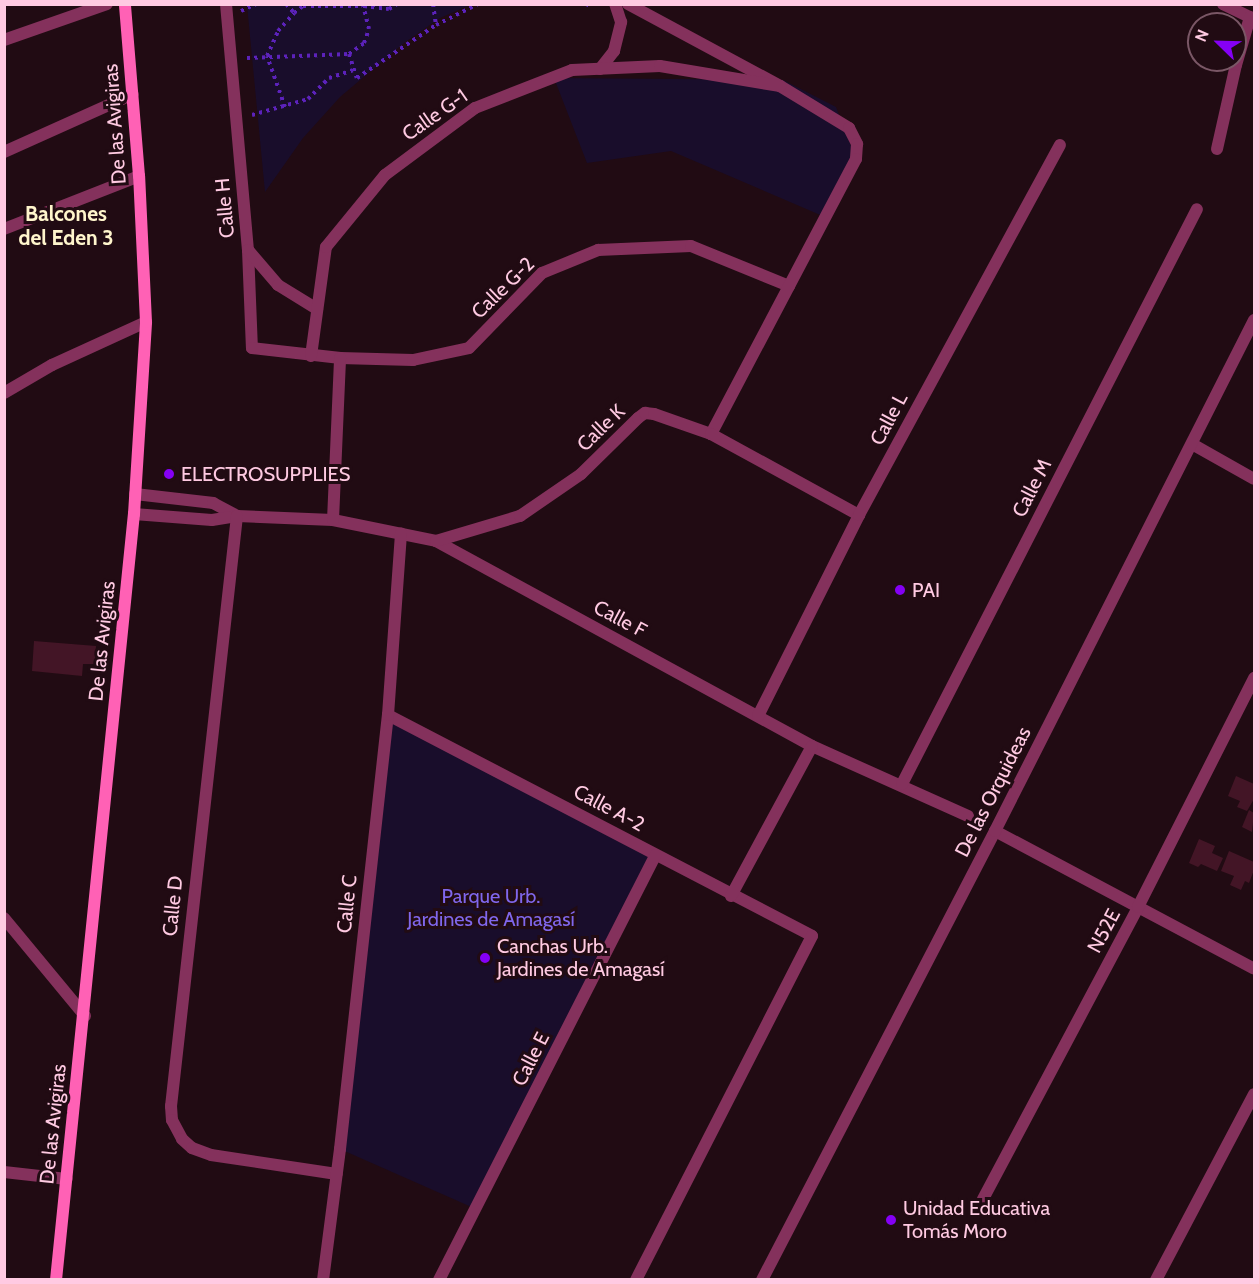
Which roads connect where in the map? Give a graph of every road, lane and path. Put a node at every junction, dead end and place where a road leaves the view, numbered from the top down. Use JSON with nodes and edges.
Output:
{"nodes":[{"id":1,"x":107,"y":4,"type":"edge"},
{"id":2,"x":125,"y":4,"type":"edge"},
{"id":3,"x":226,"y":4,"type":"edge"},
{"id":4,"x":286,"y":4,"type":"edge"},
{"id":5,"x":397,"y":4,"type":"edge"},
{"id":6,"x":433,"y":4,"type":"edge"},
{"id":7,"x":478,"y":4,"type":"edge"},
{"id":8,"x":615,"y":4,"type":"edge"},
{"id":9,"x":628,"y":4,"type":"edge"},
{"id":10,"x":1223,"y":4,"type":"edge"},
{"id":11,"x":363,"y":5,"type":"edge"},
{"id":12,"x":294,"y":13,"type":"junction"},
{"id":13,"x":1252,"y":18,"type":"edge"},
{"id":14,"x":436,"y":25,"type":"junction"},
{"id":15,"x":4,"y":40,"type":"edge"},
{"id":16,"x":349,"y":54,"type":"junction"},
{"id":17,"x":267,"y":56,"type":"junction"},
{"id":18,"x":232,"y":59,"type":"junction"},
{"id":19,"x":600,"y":69,"type":"junction"},
{"id":20,"x":353,"y":70,"type":"junction"},
{"id":21,"x":780,"y":86,"type":"junction"},
{"id":22,"x":133,"y":94,"type":"junction"},
{"id":23,"x":285,"y":107,"type":"junction"},
{"id":24,"x":237,"y":119,"type":"junction"},
{"id":25,"x":1060,"y":145,"type":"dead end"},
{"id":26,"x":1217,"y":148,"type":"dead end"},
{"id":27,"x":4,"y":152,"type":"edge"},
{"id":28,"x":139,"y":176,"type":"junction"},
{"id":29,"x":1197,"y":209,"type":"dead end"},
{"id":30,"x":4,"y":230,"type":"edge"},
{"id":31,"x":248,"y":250,"type":"junction"},
{"id":32,"x":789,"y":286,"type":"junction"},
{"id":33,"x":317,"y":309,"type":"junction"},
{"id":34,"x":146,"y":322,"type":"junction"},
{"id":35,"x":1254,"y":322,"type":"edge"},
{"id":36,"x":311,"y":356,"type":"junction"},
{"id":37,"x":340,"y":358,"type":"junction"},
{"id":38,"x":4,"y":393,"type":"edge"},
{"id":39,"x":711,"y":434,"type":"junction"},
{"id":40,"x":1192,"y":444,"type":"junction"},
{"id":41,"x":1254,"y":479,"type":"edge"},
{"id":42,"x":135,"y":494,"type":"junction"},
{"id":43,"x":134,"y":514,"type":"junction"},
{"id":44,"x":859,"y":515,"type":"junction"},
{"id":45,"x":237,"y":516,"type":"junction"},
{"id":46,"x":333,"y":520,"type":"junction"},
{"id":47,"x":401,"y":532,"type":"junction"},
{"id":48,"x":436,"y":541,"type":"junction"},
{"id":49,"x":1254,"y":678,"type":"edge"},
{"id":50,"x":388,"y":715,"type":"junction"},
{"id":51,"x":758,"y":716,"type":"junction"},
{"id":52,"x":812,"y":746,"type":"junction"},
{"id":53,"x":902,"y":784,"type":"junction"},
{"id":54,"x":968,"y":816,"type":"dead end"},
{"id":55,"x":995,"y":831,"type":"junction"},
{"id":56,"x":656,"y":855,"type":"junction"},
{"id":57,"x":731,"y":896,"type":"junction"},
{"id":58,"x":1138,"y":907,"type":"junction"},
{"id":59,"x":4,"y":918,"type":"edge"},
{"id":60,"x":1254,"y":969,"type":"edge"},
{"id":61,"x":85,"y":1016,"type":"junction"},
{"id":62,"x":1254,"y":1094,"type":"edge"},
{"id":63,"x":4,"y":1172,"type":"edge"},
{"id":64,"x":337,"y":1174,"type":"junction"},
{"id":65,"x":67,"y":1179,"type":"junction"},
{"id":66,"x":983,"y":1200,"type":"dead end"},
{"id":67,"x":56,"y":1280,"type":"edge"},
{"id":68,"x":323,"y":1280,"type":"edge"},
{"id":69,"x":439,"y":1280,"type":"edge"},
{"id":70,"x":636,"y":1280,"type":"edge"},
{"id":71,"x":762,"y":1280,"type":"edge"},
{"id":72,"x":1156,"y":1280,"type":"edge"}],
"edges":[{"from":1,"to":15,"type":"street"},
{"from":2,"to":22,"type":"street","name":"De las Avigiras"},
{"from":3,"to":18,"type":"street","name":"Calle H"},
{"from":4,"to":12,"type":"path"},
{"from":5,"to":11,"type":"path"},
{"from":6,"to":14,"type":"path"},
{"from":7,"to":14,"type":"path"},
{"from":8,"to":19,"type":"street"},
{"from":9,"to":21,"type":"street"},
{"from":10,"to":13,"type":"street"},
{"from":11,"to":12,"type":"path"},
{"from":11,"to":16,"type":"path"},
{"from":12,"to":17,"type":"path"},
{"from":13,"to":26,"type":"street"},
{"from":14,"to":20,"type":"path"},
{"from":16,"to":17,"type":"path"},
{"from":16,"to":20,"type":"path"},
{"from":17,"to":18,"type":"path"},
{"from":17,"to":23,"type":"path"},
{"from":18,"to":24,"type":"street","name":"Calle H"},
{"from":19,"to":21,"type":"street","name":"Calle G-1"},
{"from":19,"to":33,"type":"street","name":"Calle G-1"},
{"from":20,"to":23,"type":"path"},
{"from":21,"to":32,"type":"street"},
{"from":22,"to":27,"type":"street"},
{"from":22,"to":28,"type":"street","name":"De las Avigiras"},
{"from":23,"to":24,"type":"path"},
{"from":24,"to":31,"type":"street","name":"Calle H"},
{"from":25,"to":44,"type":"street","name":"Calle L"},
{"from":28,"to":30,"type":"street"},
{"from":28,"to":34,"type":"street","name":"De las Avigiras"},
{"from":29,"to":53,"type":"street","name":"Calle M"},
{"from":31,"to":33,"type":"street"},
{"from":31,"to":36,"type":"street","name":"Calle H"},
{"from":32,"to":37,"type":"street","name":"Calle G-2"},
{"from":32,"to":39,"type":"street"},
{"from":33,"to":36,"type":"street","name":"Calle G-1"},
{"from":34,"to":38,"type":"street"},
{"from":34,"to":42,"type":"street","name":"De las Avigiras"},
{"from":35,"to":40,"type":"street","name":"De las Orquideas"},
{"from":36,"to":37,"type":"street","name":"Calle G-2"},
{"from":37,"to":46,"type":"street"},
{"from":39,"to":44,"type":"street","name":"Calle K"},
{"from":39,"to":48,"type":"street","name":"Calle K"},
{"from":40,"to":41,"type":"street"},
{"from":40,"to":55,"type":"street","name":"De las Orquideas"},
{"from":42,"to":43,"type":"street","name":"De las Avigiras"},
{"from":42,"to":45,"type":"street","name":"Calle F"},
{"from":43,"to":45,"type":"street","name":"Calle F"},
{"from":43,"to":61,"type":"street","name":"De las Avigiras"},
{"from":44,"to":51,"type":"street","name":"Calle L"},
{"from":45,"to":46,"type":"street","name":"Calle F"},
{"from":45,"to":64,"type":"street","name":"Calle D"},
{"from":46,"to":47,"type":"street","name":"Calle F"},
{"from":47,"to":48,"type":"street","name":"Calle F"},
{"from":47,"to":50,"type":"street","name":"Calle C"},
{"from":48,"to":51,"type":"street","name":"Calle F"},
{"from":49,"to":58,"type":"street","name":"N52E"},
{"from":50,"to":56,"type":"street","name":"Calle A-2"},
{"from":50,"to":64,"type":"street","name":"Calle C"},
{"from":51,"to":52,"type":"street","name":"Calle F"},
{"from":52,"to":53,"type":"street","name":"Calle F"},
{"from":52,"to":57,"type":"street"},
{"from":53,"to":54,"type":"street","name":"Calle F"},
{"from":55,"to":58,"type":"street"},
{"from":55,"to":71,"type":"street","name":"De las Orquideas"},
{"from":56,"to":57,"type":"street","name":"Calle A-2"},
{"from":56,"to":69,"type":"street","name":"Calle E"},
{"from":57,"to":70,"type":"street","name":"Calle A-2"},
{"from":58,"to":60,"type":"street"},
{"from":58,"to":66,"type":"street","name":"N52E"},
{"from":59,"to":61,"type":"street"},
{"from":61,"to":65,"type":"street","name":"De las Avigiras"},
{"from":62,"to":72,"type":"street"},
{"from":63,"to":65,"type":"street"},
{"from":64,"to":68,"type":"street","name":"Calle C"},
{"from":65,"to":67,"type":"street","name":"De las Avigiras"}]}
